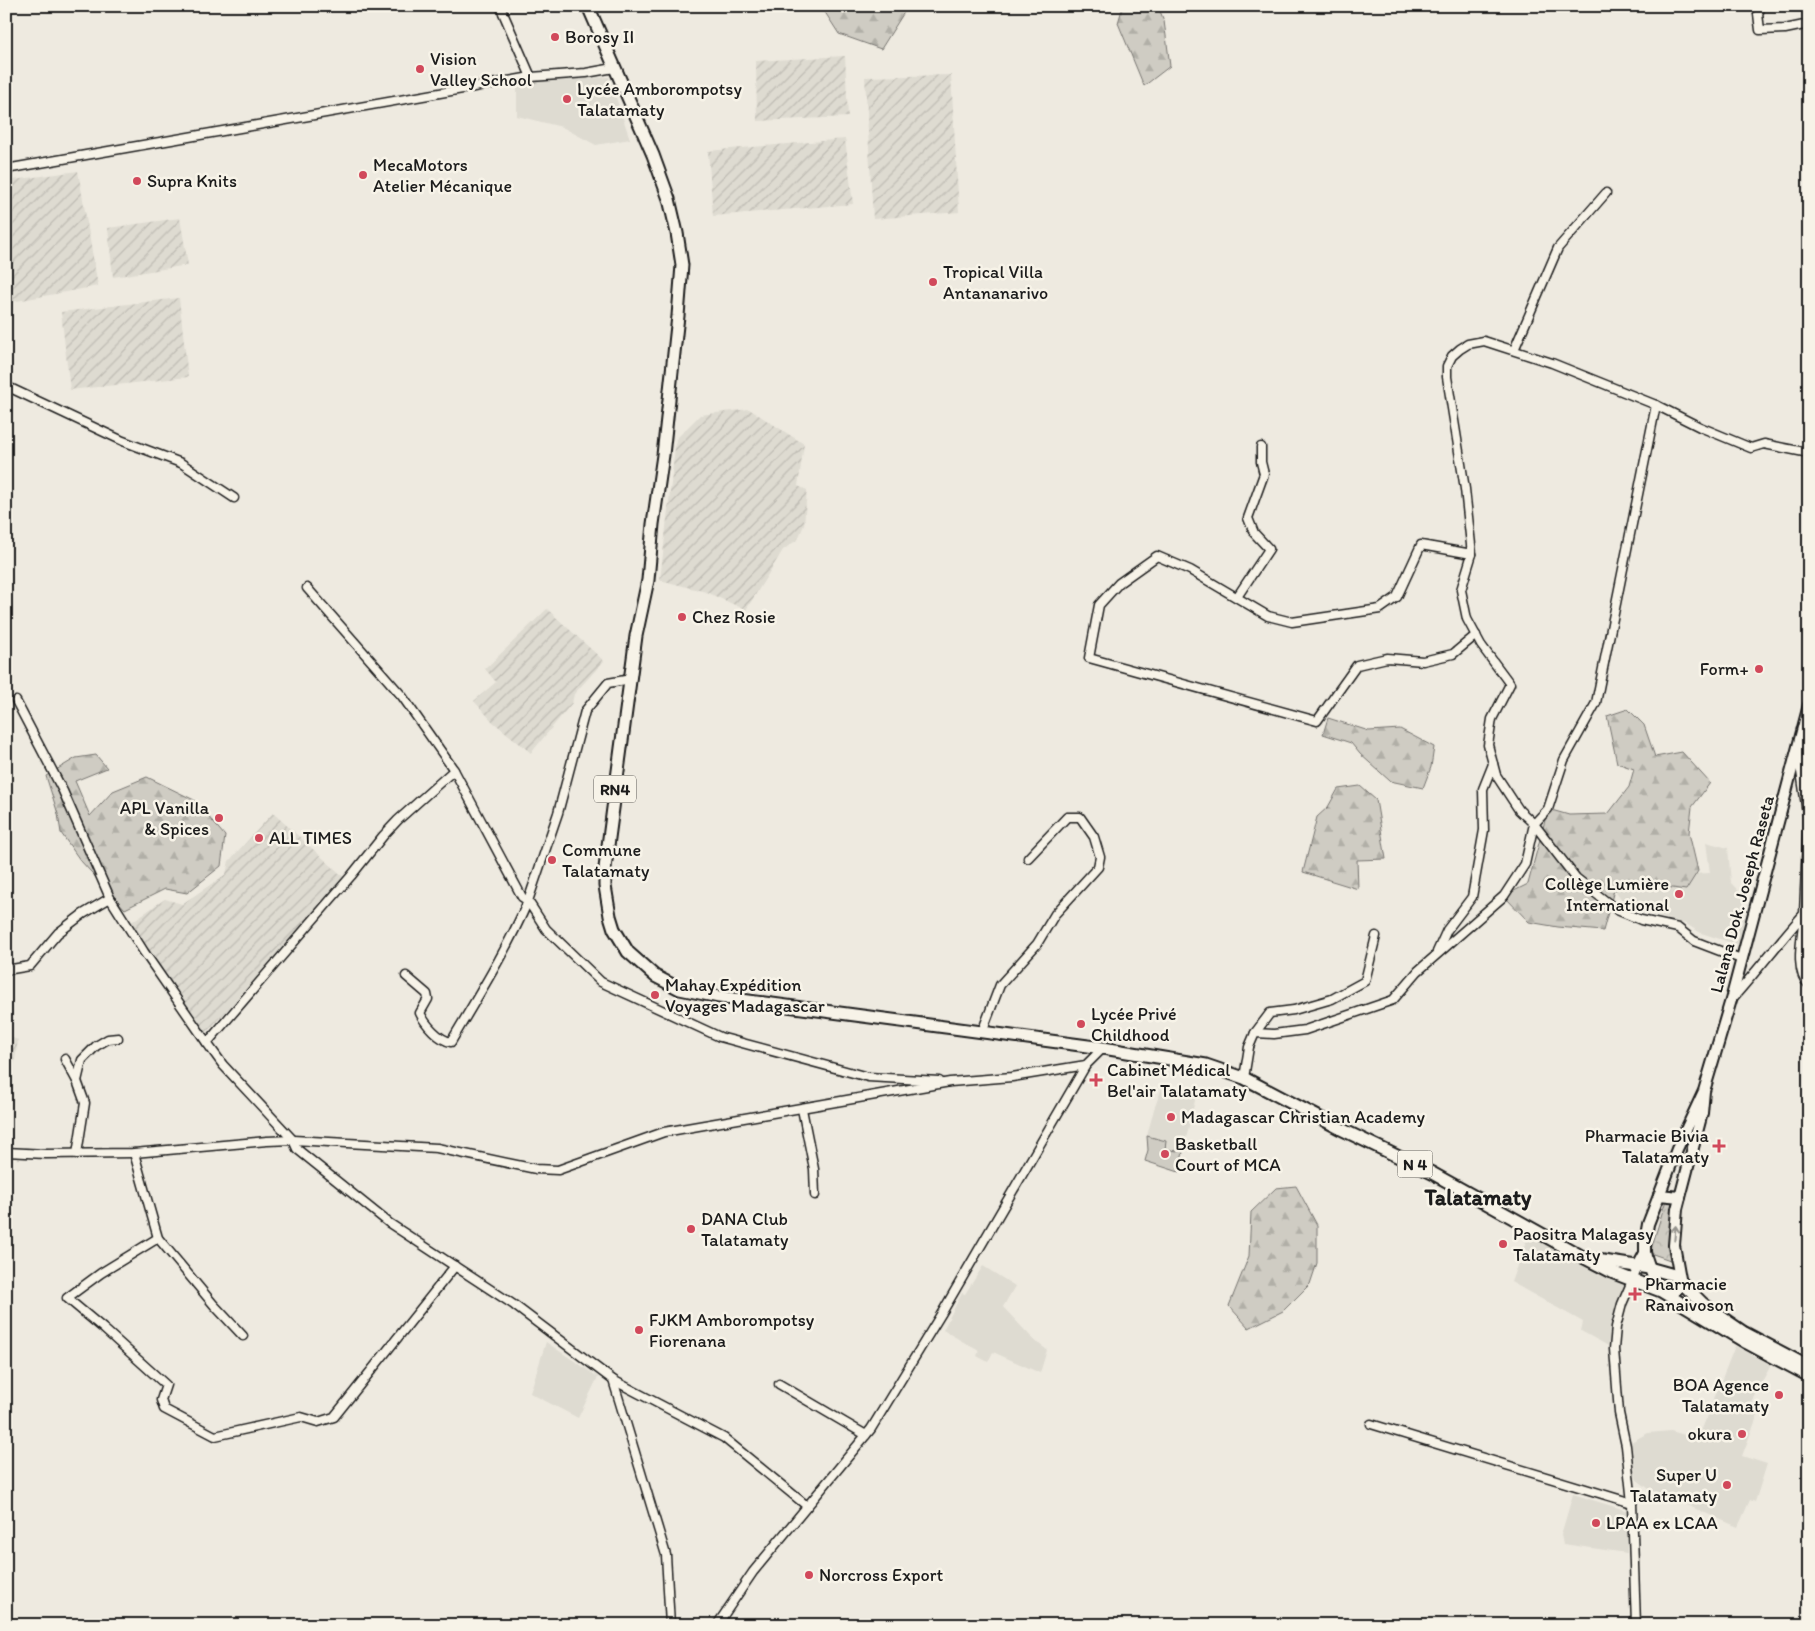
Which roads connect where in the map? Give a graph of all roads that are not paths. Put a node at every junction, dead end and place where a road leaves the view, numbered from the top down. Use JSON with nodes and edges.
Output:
{"nodes":[{"id":1,"x":500,"y":6,"type":"edge"},
{"id":2,"x":588,"y":6,"type":"edge"},
{"id":3,"x":1761,"y":6,"type":"edge"},
{"id":4,"x":1809,"y":24,"type":"edge"},
{"id":5,"x":614,"y":68,"type":"junction"},
{"id":6,"x":531,"y":77,"type":"junction"},
{"id":7,"x":6,"y":169,"type":"edge"},
{"id":8,"x":1606,"y":193,"type":"dead end"},
{"id":9,"x":1514,"y":350,"type":"junction"},
{"id":10,"x":6,"y":386,"type":"edge"},
{"id":11,"x":1656,"y":405,"type":"junction"},
{"id":12,"x":1261,"y":446,"type":"dead end"},
{"id":13,"x":1809,"y":453,"type":"edge"},
{"id":14,"x":234,"y":498,"type":"dead end"},
{"id":15,"x":1472,"y":554,"type":"junction"},
{"id":16,"x":307,"y":588,"type":"dead end"},
{"id":17,"x":1237,"y":598,"type":"junction"},
{"id":18,"x":1476,"y":635,"type":"junction"},
{"id":19,"x":631,"y":679,"type":"junction"},
{"id":20,"x":16,"y":701,"type":"dead end"},
{"id":21,"x":1809,"y":705,"type":"edge"},
{"id":22,"x":1797,"y":746,"type":"junction"},
{"id":23,"x":1493,"y":764,"type":"junction"},
{"id":24,"x":454,"y":770,"type":"junction"},
{"id":25,"x":1534,"y":824,"type":"junction"},
{"id":26,"x":1028,"y":858,"type":"dead end"},
{"id":27,"x":110,"y":898,"type":"junction"},
{"id":28,"x":528,"y":900,"type":"junction"},
{"id":29,"x":1804,"y":914,"type":"junction"},
{"id":30,"x":1376,"y":936,"type":"dead end"},
{"id":31,"x":1436,"y":956,"type":"junction"},
{"id":32,"x":1742,"y":959,"type":"junction"},
{"id":33,"x":6,"y":970,"type":"edge"},
{"id":34,"x":406,"y":976,"type":"dead end"},
{"id":35,"x":1809,"y":985,"type":"edge"},
{"id":36,"x":1731,"y":1000,"type":"junction"},
{"id":37,"x":982,"y":1032,"type":"junction"},
{"id":38,"x":1255,"y":1033,"type":"junction"},
{"id":39,"x":118,"y":1038,"type":"dead end"},
{"id":40,"x":207,"y":1042,"type":"junction"},
{"id":41,"x":1102,"y":1048,"type":"junction"},
{"id":42,"x":65,"y":1059,"type":"dead end"},
{"id":43,"x":1086,"y":1065,"type":"junction"},
{"id":44,"x":1244,"y":1078,"type":"junction"},
{"id":45,"x":77,"y":1081,"type":"junction"},
{"id":46,"x":950,"y":1082,"type":"junction"},
{"id":47,"x":1704,"y":1091,"type":"junction"},
{"id":48,"x":802,"y":1109,"type":"junction"},
{"id":49,"x":293,"y":1140,"type":"junction"},
{"id":50,"x":6,"y":1152,"type":"edge"},
{"id":51,"x":134,"y":1153,"type":"junction"},
{"id":52,"x":77,"y":1154,"type":"junction"},
{"id":53,"x":815,"y":1195,"type":"dead end"},
{"id":54,"x":1659,"y":1195,"type":"junction"},
{"id":55,"x":1680,"y":1197,"type":"junction"},
{"id":56,"x":158,"y":1238,"type":"junction"},
{"id":57,"x":1645,"y":1254,"type":"joint"},
{"id":58,"x":1583,"y":1257,"type":"junction"},
{"id":59,"x":455,"y":1266,"type":"junction"},
{"id":60,"x":1644,"y":1268,"type":"junction"},
{"id":61,"x":1632,"y":1280,"type":"junction"},
{"id":62,"x":1682,"y":1281,"type":"junction"},
{"id":63,"x":1661,"y":1291,"type":"junction"},
{"id":64,"x":244,"y":1336,"type":"dead end"},
{"id":65,"x":1809,"y":1366,"type":"edge"},
{"id":66,"x":1809,"y":1376,"type":"edge"},
{"id":67,"x":613,"y":1380,"type":"junction"},
{"id":68,"x":779,"y":1384,"type":"dead end"},
{"id":69,"x":1371,"y":1424,"type":"dead end"},
{"id":70,"x":866,"y":1435,"type":"junction"},
{"id":71,"x":1632,"y":1503,"type":"junction"},
{"id":72,"x":807,"y":1506,"type":"junction"},
{"id":73,"x":670,"y":1625,"type":"edge"},
{"id":74,"x":717,"y":1625,"type":"edge"},
{"id":75,"x":1636,"y":1625,"type":"edge"}],
"edges":[{"from":1,"to":6,"type":"street"},
{"from":2,"to":5,"type":"main road","number":"RN4"},
{"from":3,"to":4,"type":"street"},
{"from":5,"to":6,"type":"street"},
{"from":5,"to":19,"type":"main road","number":"RN4"},
{"from":6,"to":7,"type":"street"},
{"from":8,"to":9,"type":"street"},
{"from":9,"to":11,"type":"street"},
{"from":9,"to":15,"type":"street"},
{"from":10,"to":14,"type":"street"},
{"from":11,"to":13,"type":"street"},
{"from":11,"to":25,"type":"street"},
{"from":12,"to":17,"type":"street"},
{"from":15,"to":17,"type":"street"},
{"from":15,"to":18,"type":"street"},
{"from":16,"to":24,"type":"street"},
{"from":17,"to":18,"type":"street"},
{"from":18,"to":23,"type":"street"},
{"from":19,"to":28,"type":"street"},
{"from":19,"to":37,"type":"main road","number":"RN4"},
{"from":20,"to":27,"type":"street"},
{"from":21,"to":22,"type":"main road","name":"Lalana Dok. Joseph Raseta"},
{"from":22,"to":29,"type":"street"},
{"from":22,"to":32,"type":"main road","name":"Lalana Dok. Joseph Raseta"},
{"from":23,"to":25,"type":"street"},
{"from":23,"to":31,"type":"street"},
{"from":24,"to":28,"type":"street"},
{"from":24,"to":40,"type":"street"},
{"from":25,"to":31,"type":"street"},
{"from":25,"to":32,"type":"street"},
{"from":26,"to":37,"type":"street"},
{"from":27,"to":33,"type":"street"},
{"from":27,"to":40,"type":"street"},
{"from":28,"to":34,"type":"street"},
{"from":28,"to":46,"type":"street"},
{"from":29,"to":35,"type":"street"},
{"from":29,"to":36,"type":"street"},
{"from":30,"to":38,"type":"street"},
{"from":31,"to":38,"type":"street"},
{"from":32,"to":36,"type":"main road","name":"Lalana Dok. Joseph Raseta"},
{"from":36,"to":47,"type":"main road","name":"Lalana Dok. Joseph Raseta"},
{"from":37,"to":41,"type":"main road","number":"RN4"},
{"from":38,"to":44,"type":"street"},
{"from":39,"to":45,"type":"street"},
{"from":40,"to":49,"type":"street"},
{"from":41,"to":43,"type":"street"},
{"from":41,"to":44,"type":"main road","number":"RN4"},
{"from":42,"to":45,"type":"street"},
{"from":43,"to":46,"type":"street"},
{"from":43,"to":70,"type":"street"},
{"from":44,"to":58,"type":"main road","number":"N 4"},
{"from":45,"to":52,"type":"street"},
{"from":46,"to":48,"type":"street"},
{"from":47,"to":54,"type":"main road"},
{"from":47,"to":55,"type":"main road"},
{"from":48,"to":49,"type":"street"},
{"from":48,"to":53,"type":"street"},
{"from":49,"to":51,"type":"street"},
{"from":49,"to":59,"type":"street"},
{"from":50,"to":52,"type":"street"},
{"from":51,"to":52,"type":"street"},
{"from":51,"to":56,"type":"street"},
{"from":54,"to":55,"type":"main road"},
{"from":54,"to":57,"type":"main road"},
{"from":62,"to":55,"type":"main road","one_way":true},
{"from":56,"to":59,"type":"street"},
{"from":56,"to":64,"type":"street"},
{"from":57,"to":60,"type":"main road"},
{"from":58,"to":60,"type":"main road","number":"N 4"},
{"from":58,"to":61,"type":"main road","number":"N 4"},
{"from":59,"to":67,"type":"street"},
{"from":60,"to":61,"type":"street"},
{"from":60,"to":62,"type":"main road","number":"N 4"},
{"from":60,"to":63,"type":"main road"},
{"from":61,"to":63,"type":"main road","number":"N 4"},
{"from":61,"to":71,"type":"street"},
{"from":62,"to":63,"type":"main road"},
{"from":62,"to":65,"type":"main road","number":"N 4"},
{"from":63,"to":66,"type":"main road","number":"N 4"},
{"from":67,"to":72,"type":"street"},
{"from":67,"to":73,"type":"street"},
{"from":68,"to":70,"type":"street"},
{"from":69,"to":71,"type":"street"},
{"from":70,"to":72,"type":"street"},
{"from":71,"to":75,"type":"street"},
{"from":72,"to":74,"type":"street"}]}
